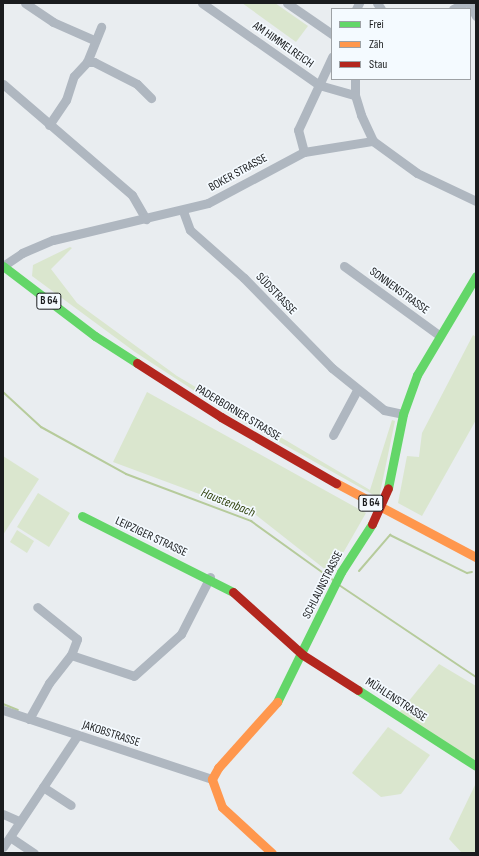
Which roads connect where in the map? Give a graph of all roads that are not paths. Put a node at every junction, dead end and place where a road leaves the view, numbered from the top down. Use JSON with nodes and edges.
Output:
{"nodes":[{"id":1,"x":25,"y":3,"type":"edge"},
{"id":2,"x":202,"y":3,"type":"edge"},
{"id":3,"x":287,"y":3,"type":"edge"},
{"id":4,"x":465,"y":3,"type":"edge"},
{"id":5,"x":469,"y":3,"type":"edge"},
{"id":6,"x":455,"y":8,"type":"edge"},
{"id":7,"x":476,"y":16,"type":"edge"},
{"id":8,"x":101,"y":27,"type":"dead end"},
{"id":9,"x":331,"y":33,"type":"edge"},
{"id":10,"x":94,"y":40,"type":"junction"},
{"id":11,"x":331,"y":59,"type":"edge"},
{"id":12,"x":87,"y":62,"type":"junction"},
{"id":13,"x":355,"y":80,"type":"edge"},
{"id":14,"x":319,"y":85,"type":"junction"},
{"id":15,"x":4,"y":88,"type":"edge"},
{"id":16,"x":355,"y":95,"type":"junction"},
{"id":17,"x":151,"y":98,"type":"dead end"},
{"id":18,"x":49,"y":125,"type":"junction"},
{"id":19,"x":373,"y":141,"type":"junction"},
{"id":20,"x":304,"y":152,"type":"junction"},
{"id":21,"x":476,"y":201,"type":"edge"},
{"id":22,"x":183,"y":211,"type":"junction"},
{"id":23,"x":146,"y":219,"type":"junction"},
{"id":24,"x":3,"y":266,"type":"edge"},
{"id":25,"x":344,"y":266,"type":"dead end"},
{"id":26,"x":476,"y":276,"type":"edge"},
{"id":27,"x":439,"y":335,"type":"junction"},
{"id":28,"x":357,"y":390,"type":"junction"},
{"id":29,"x":404,"y":414,"type":"junction"},
{"id":30,"x":334,"y":435,"type":"dead end"},
{"id":31,"x":82,"y":516,"type":"dead end"},
{"id":32,"x":476,"y":557,"type":"edge"},
{"id":33,"x":210,"y":578,"type":"junction"},
{"id":34,"x":37,"y":607,"type":"dead end"},
{"id":35,"x":70,"y":655,"type":"junction"},
{"id":36,"x":302,"y":655,"type":"junction"},
{"id":37,"x":3,"y":710,"type":"edge"},
{"id":38,"x":29,"y":719,"type":"junction"},
{"id":39,"x":77,"y":736,"type":"junction"},
{"id":40,"x":476,"y":766,"type":"edge"},
{"id":41,"x":212,"y":779,"type":"junction"},
{"id":42,"x":43,"y":788,"type":"junction"},
{"id":43,"x":71,"y":805,"type":"dead end"},
{"id":44,"x":3,"y":814,"type":"edge"},
{"id":45,"x":19,"y":822,"type":"junction"},
{"id":46,"x":10,"y":836,"type":"junction"},
{"id":47,"x":3,"y":847,"type":"edge"},
{"id":48,"x":34,"y":853,"type":"edge"},
{"id":49,"x":272,"y":853,"type":"edge"}],
"edges":[{"from":1,"to":10,"type":"street"},
{"from":2,"to":14,"type":"street","name":"AM HIMMELREICH"},
{"from":3,"to":9,"type":"street"},
{"from":4,"to":6,"type":"street"},
{"from":5,"to":7,"type":"street"},
{"from":8,"to":10,"type":"street"},
{"from":10,"to":12,"type":"street"},
{"from":11,"to":14,"type":"street"},
{"from":12,"to":17,"type":"street"},
{"from":12,"to":18,"type":"street"},
{"from":13,"to":16,"type":"street"},
{"from":14,"to":16,"type":"street","name":"AM HIMMELREICH"},
{"from":14,"to":20,"type":"street"},
{"from":15,"to":18,"type":"street"},
{"from":16,"to":19,"type":"street"},
{"from":18,"to":23,"type":"street"},
{"from":19,"to":20,"type":"street","name":"BOKER STRASSE"},
{"from":19,"to":21,"type":"street"},
{"from":20,"to":22,"type":"street","name":"BOKER STRASSE"},
{"from":22,"to":23,"type":"street","name":"BOKER STRASSE"},
{"from":22,"to":28,"type":"street","name":"SÜDSTRASSE"},
{"from":23,"to":24,"type":"street","name":"BOKER STRASSE"},
{"from":24,"to":32,"type":"street","name":"PADERBORNER STRASSE","number":"B 64"},
{"from":25,"to":27,"type":"street","name":"SONNENSTRASSE"},
{"from":26,"to":27,"type":"street","name":"SCHLAUNSTRASSE"},
{"from":27,"to":29,"type":"street","name":"SCHLAUNSTRASSE"},
{"from":28,"to":29,"type":"street","name":"SÜDSTRASSE"},
{"from":28,"to":30,"type":"street"},
{"from":29,"to":36,"type":"street","name":"SCHLAUNSTRASSE","bridge":true},
{"from":31,"to":33,"type":"street","name":"LEIPZIGER STRASSE"},
{"from":33,"to":35,"type":"street"},
{"from":33,"to":36,"type":"street","name":"LEIPZIGER STRASSE"},
{"from":34,"to":35,"type":"street"},
{"from":35,"to":38,"type":"street"},
{"from":36,"to":40,"type":"street","name":"MÜHLENSTRASSE"},
{"from":36,"to":41,"type":"street","name":"SCHLAUNSTRASSE"},
{"from":37,"to":38,"type":"street","name":"JAKOBSTRASSE"},
{"from":38,"to":39,"type":"street","name":"JAKOBSTRASSE"},
{"from":39,"to":41,"type":"street","name":"JAKOBSTRASSE"},
{"from":39,"to":42,"type":"street"},
{"from":41,"to":49,"type":"street"},
{"from":42,"to":43,"type":"street"},
{"from":42,"to":45,"type":"street"},
{"from":44,"to":45,"type":"street"},
{"from":45,"to":46,"type":"street"},
{"from":46,"to":47,"type":"street"},
{"from":46,"to":48,"type":"street"}]}
